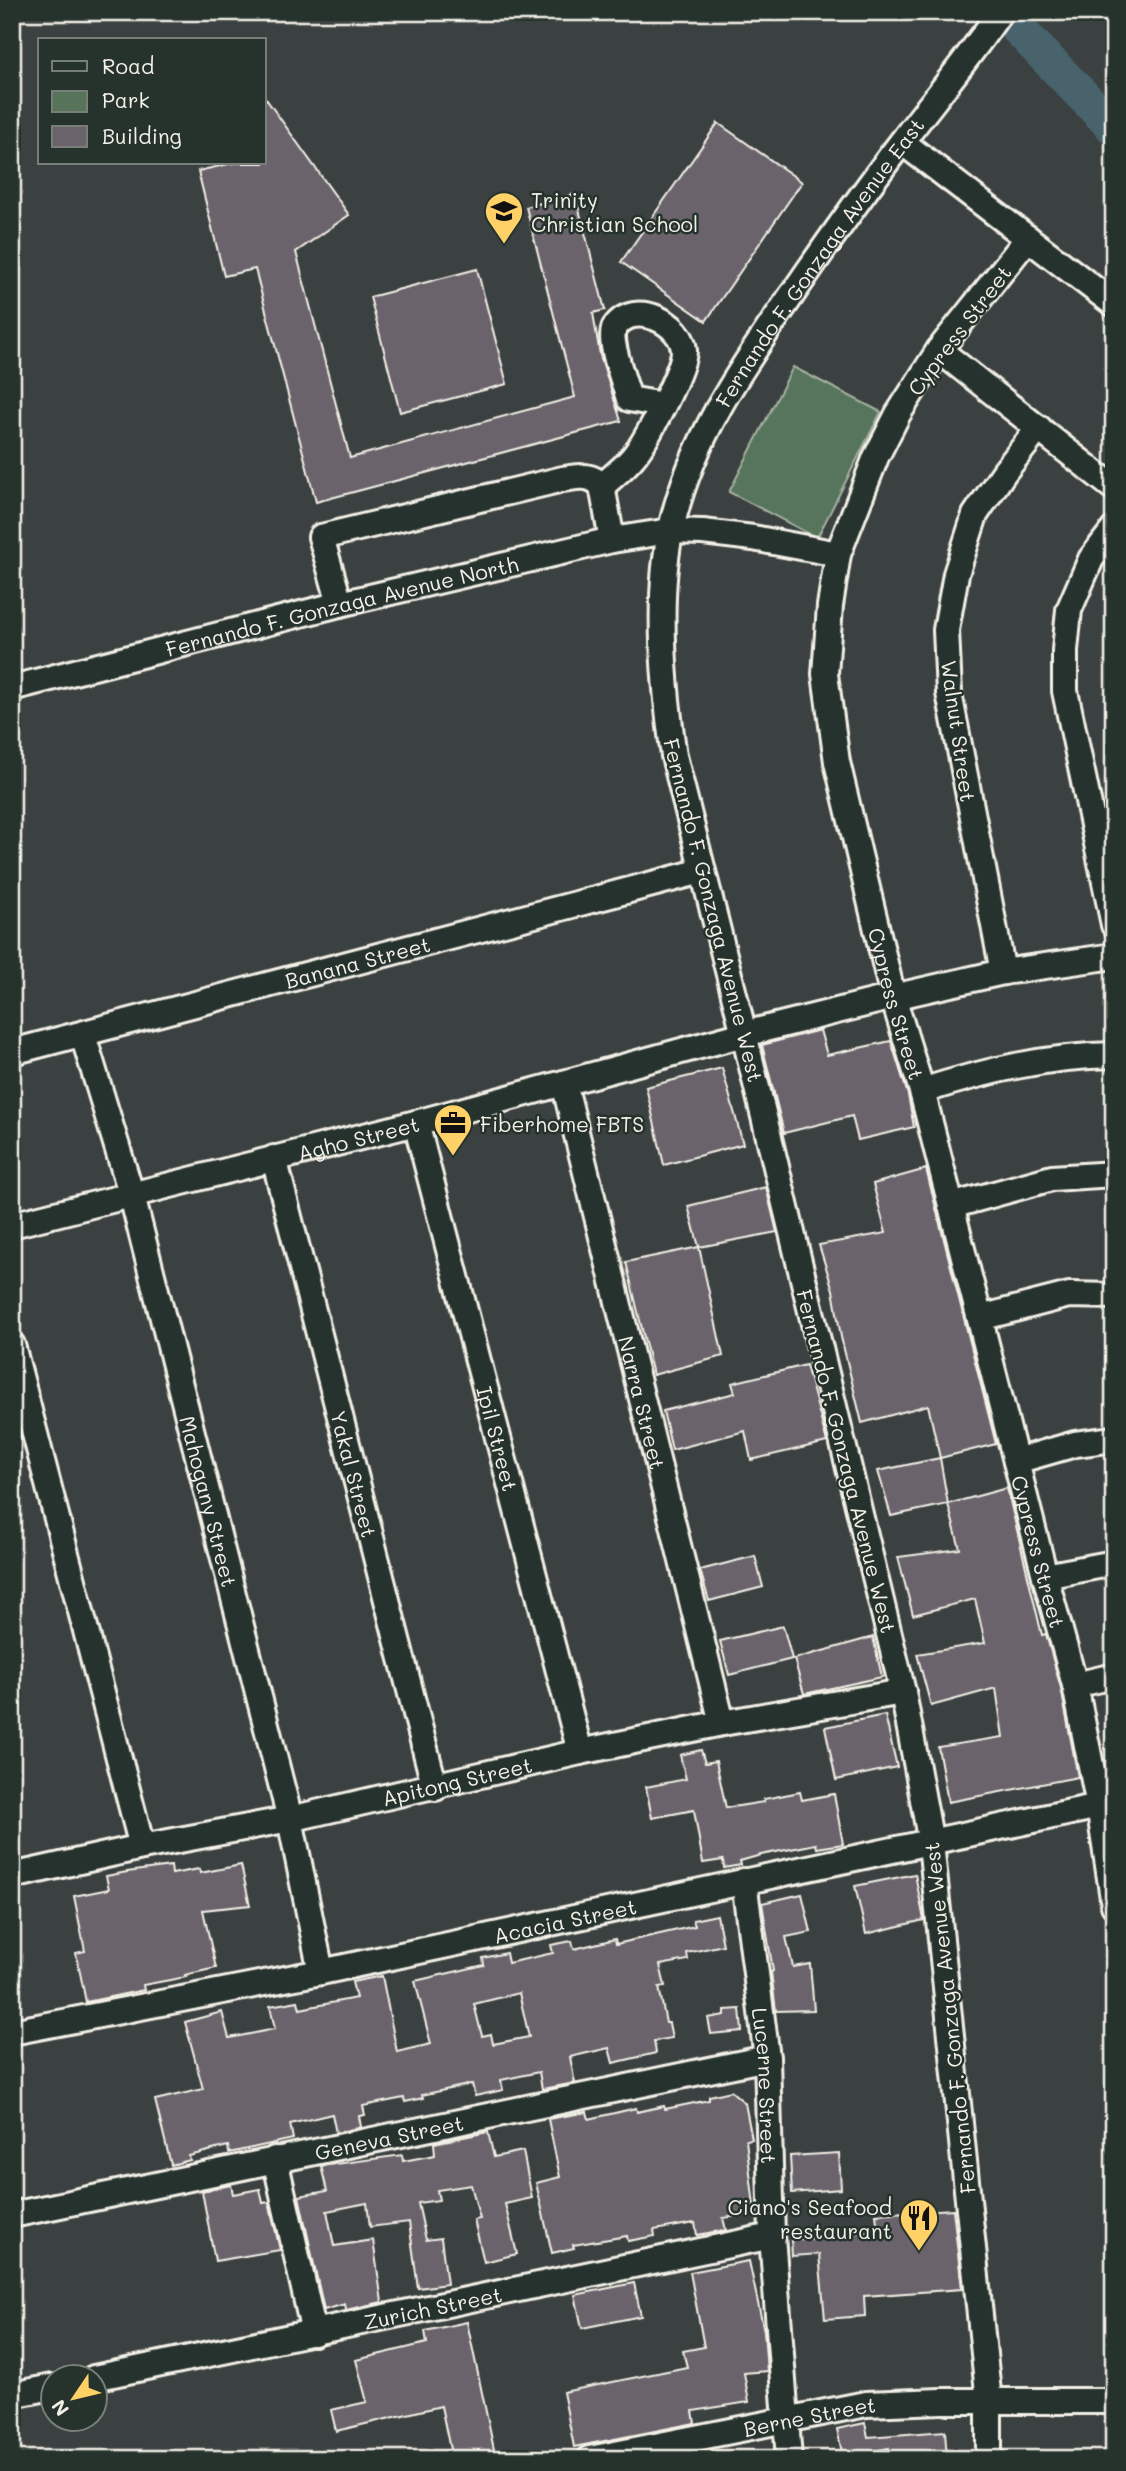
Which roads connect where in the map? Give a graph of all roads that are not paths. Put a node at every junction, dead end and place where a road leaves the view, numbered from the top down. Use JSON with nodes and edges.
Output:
{"nodes":[{"id":1,"x":995,"y":19,"type":"edge"},
{"id":2,"x":902,"y":142,"type":"junction"},
{"id":3,"x":1028,"y":238,"type":"junction"},
{"id":4,"x":1114,"y":304,"type":"edge"},
{"id":5,"x":939,"y":350,"type":"junction"},
{"id":6,"x":663,"y":405,"type":"dead end"},
{"id":7,"x":1039,"y":428,"type":"junction"},
{"id":8,"x":602,"y":486,"type":"junction"},
{"id":9,"x":1114,"y":488,"type":"edge"},
{"id":10,"x":1114,"y":529,"type":"edge"},
{"id":11,"x":670,"y":531,"type":"junction"},
{"id":12,"x":612,"y":540,"type":"junction"},
{"id":13,"x":838,"y":554,"type":"junction"},
{"id":14,"x":340,"y":604,"type":"junction"},
{"id":15,"x":12,"y":688,"type":"edge"},
{"id":16,"x":702,"y":871,"type":"junction"},
{"id":17,"x":1114,"y":925,"type":"edge"},
{"id":18,"x":1114,"y":956,"type":"edge"},
{"id":19,"x":1003,"y":972,"type":"junction"},
{"id":20,"x":893,"y":997,"type":"junction"},
{"id":21,"x":744,"y":1034,"type":"junction"},
{"id":22,"x":83,"y":1035,"type":"junction"},
{"id":23,"x":12,"y":1052,"type":"edge"},
{"id":24,"x":1114,"y":1055,"type":"edge"},
{"id":25,"x":564,"y":1083,"type":"junction"},
{"id":26,"x":922,"y":1091,"type":"junction"},
{"id":27,"x":416,"y":1123,"type":"junction"},
{"id":28,"x":274,"y":1158,"type":"junction"},
{"id":29,"x":1114,"y":1174,"type":"edge"},
{"id":30,"x":131,"y":1194,"type":"junction"},
{"id":31,"x":951,"y":1206,"type":"junction"},
{"id":32,"x":12,"y":1225,"type":"edge"},
{"id":33,"x":1114,"y":1296,"type":"edge"},
{"id":34,"x":980,"y":1318,"type":"junction"},
{"id":35,"x":12,"y":1345,"type":"edge"},
{"id":36,"x":1114,"y":1439,"type":"edge"},
{"id":37,"x":1016,"y":1461,"type":"junction"},
{"id":38,"x":1114,"y":1563,"type":"edge"},
{"id":39,"x":1045,"y":1576,"type":"junction"},
{"id":40,"x":1114,"y":1676,"type":"edge"},
{"id":41,"x":1075,"y":1685,"type":"junction"},
{"id":42,"x":903,"y":1692,"type":"junction"},
{"id":43,"x":722,"y":1723,"type":"junction"},
{"id":44,"x":580,"y":1752,"type":"junction"},
{"id":45,"x":435,"y":1788,"type":"junction"},
{"id":46,"x":1106,"y":1804,"type":"edge"},
{"id":47,"x":290,"y":1819,"type":"junction"},
{"id":48,"x":931,"y":1843,"type":"junction"},
{"id":49,"x":142,"y":1847,"type":"junction"},
{"id":50,"x":12,"y":1876,"type":"edge"},
{"id":51,"x":744,"y":1881,"type":"junction"},
{"id":52,"x":1114,"y":1905,"type":"edge"},
{"id":53,"x":321,"y":1972,"type":"junction"},
{"id":54,"x":12,"y":2032,"type":"edge"},
{"id":55,"x":767,"y":2058,"type":"junction"},
{"id":56,"x":275,"y":2159,"type":"junction"},
{"id":57,"x":12,"y":2215,"type":"edge"},
{"id":58,"x":772,"y":2236,"type":"junction"},
{"id":59,"x":314,"y":2333,"type":"junction"},
{"id":60,"x":108,"y":2375,"type":"edge"},
{"id":61,"x":38,"y":2390,"type":"edge"},
{"id":62,"x":12,"y":2395,"type":"edge"},
{"id":63,"x":1114,"y":2401,"type":"edge"},
{"id":64,"x":989,"y":2402,"type":"junction"},
{"id":65,"x":785,"y":2419,"type":"junction"},
{"id":66,"x":590,"y":2459,"type":"edge"},
{"id":67,"x":789,"y":2459,"type":"edge"},
{"id":68,"x":989,"y":2459,"type":"edge"}],
"edges":[{"from":1,"to":2,"type":"street","name":"Fernando F. Gonzaga Avenue East"},
{"from":2,"to":3,"type":"street"},
{"from":2,"to":11,"type":"street","name":"Fernando F. Gonzaga Avenue East"},
{"from":3,"to":4,"type":"street"},
{"from":3,"to":5,"type":"street","name":"Cypress Street"},
{"from":5,"to":7,"type":"street"},
{"from":5,"to":13,"type":"street","name":"Cypress Street"},
{"from":6,"to":8,"type":"street"},
{"from":7,"to":9,"type":"street"},
{"from":7,"to":19,"type":"street","name":"Walnut Street"},
{"from":8,"to":12,"type":"street"},
{"from":8,"to":14,"type":"street"},
{"from":10,"to":17,"type":"street"},
{"from":11,"to":12,"type":"street","name":"Fernando F. Gonzaga Avenue North"},
{"from":11,"to":13,"type":"street","name":"Fernando F. Gonzaga Avenue North"},
{"from":11,"to":16,"type":"street","name":"Fernando F. Gonzaga Avenue West"},
{"from":12,"to":14,"type":"street","name":"Fernando F. Gonzaga Avenue North"},
{"from":13,"to":20,"type":"street","name":"Cypress Street"},
{"from":14,"to":15,"type":"street","name":"Fernando F. Gonzaga Avenue North"},
{"from":16,"to":21,"type":"street","name":"Fernando F. Gonzaga Avenue West"},
{"from":16,"to":22,"type":"street","name":"Banana Street"},
{"from":18,"to":19,"type":"street","name":"Agho Street"},
{"from":19,"to":20,"type":"street","name":"Agho Street"},
{"from":20,"to":21,"type":"street","name":"Agho Street"},
{"from":20,"to":26,"type":"street","name":"Cypress Street"},
{"from":21,"to":25,"type":"street","name":"Agho Street"},
{"from":21,"to":42,"type":"street","name":"Fernando F. Gonzaga Avenue West"},
{"from":22,"to":23,"type":"street","name":"Banana Street"},
{"from":22,"to":30,"type":"street","name":"Mahogany Street"},
{"from":24,"to":26,"type":"street"},
{"from":25,"to":27,"type":"street","name":"Agho Street"},
{"from":25,"to":43,"type":"street","name":"Narra Street"},
{"from":26,"to":31,"type":"street","name":"Cypress Street"},
{"from":27,"to":28,"type":"street","name":"Agho Street"},
{"from":27,"to":44,"type":"street","name":"Ipil Street"},
{"from":28,"to":30,"type":"street","name":"Agho Street"},
{"from":28,"to":45,"type":"street","name":"Yakal Street"},
{"from":29,"to":31,"type":"street"},
{"from":30,"to":32,"type":"street","name":"Agho Street"},
{"from":30,"to":47,"type":"street","name":"Mahogany Street"},
{"from":31,"to":34,"type":"street","name":"Cypress Street"},
{"from":33,"to":34,"type":"street"},
{"from":34,"to":37,"type":"street","name":"Cypress Street"},
{"from":35,"to":49,"type":"street"},
{"from":36,"to":37,"type":"street"},
{"from":37,"to":39,"type":"street","name":"Cypress Street"},
{"from":38,"to":39,"type":"street"},
{"from":39,"to":41,"type":"street","name":"Cypress Street"},
{"from":40,"to":41,"type":"street"},
{"from":41,"to":46,"type":"street","name":"Cypress Street"},
{"from":42,"to":43,"type":"street","name":"Apitong Street"},
{"from":42,"to":48,"type":"street","name":"Fernando F. Gonzaga Avenue West"},
{"from":43,"to":44,"type":"street","name":"Apitong Street"},
{"from":44,"to":45,"type":"street","name":"Apitong Street"},
{"from":45,"to":47,"type":"street","name":"Apitong Street"},
{"from":46,"to":48,"type":"street","name":"Acacia Street"},
{"from":46,"to":52,"type":"street","name":"Cypress Street"},
{"from":47,"to":49,"type":"street","name":"Apitong Street"},
{"from":47,"to":53,"type":"street","name":"Mahogany Street"},
{"from":48,"to":51,"type":"street","name":"Acacia Street"},
{"from":48,"to":64,"type":"street","name":"Fernando F. Gonzaga Avenue West"},
{"from":49,"to":50,"type":"street","name":"Apitong Street"},
{"from":51,"to":53,"type":"street","name":"Acacia Street"},
{"from":51,"to":55,"type":"street","name":"Lucerne Street"},
{"from":53,"to":54,"type":"street","name":"Acacia Street"},
{"from":55,"to":56,"type":"street","name":"Geneva Street"},
{"from":55,"to":58,"type":"street","name":"Lucerne Street"},
{"from":56,"to":57,"type":"street","name":"Geneva Street"},
{"from":56,"to":59,"type":"street"},
{"from":58,"to":59,"type":"street","name":"Zurich Street"},
{"from":58,"to":65,"type":"street","name":"Lucerne Street"},
{"from":59,"to":60,"type":"street","name":"Zurich Street"},
{"from":61,"to":62,"type":"street"},
{"from":63,"to":64,"type":"street","name":"Berne Street"},
{"from":64,"to":65,"type":"street","name":"Berne Street"},
{"from":64,"to":68,"type":"street","name":"Fernando F. Gonzaga Avenue West"},
{"from":65,"to":66,"type":"street","name":"Berne Street"},
{"from":65,"to":67,"type":"street","name":"Lucerne Street"}]}
